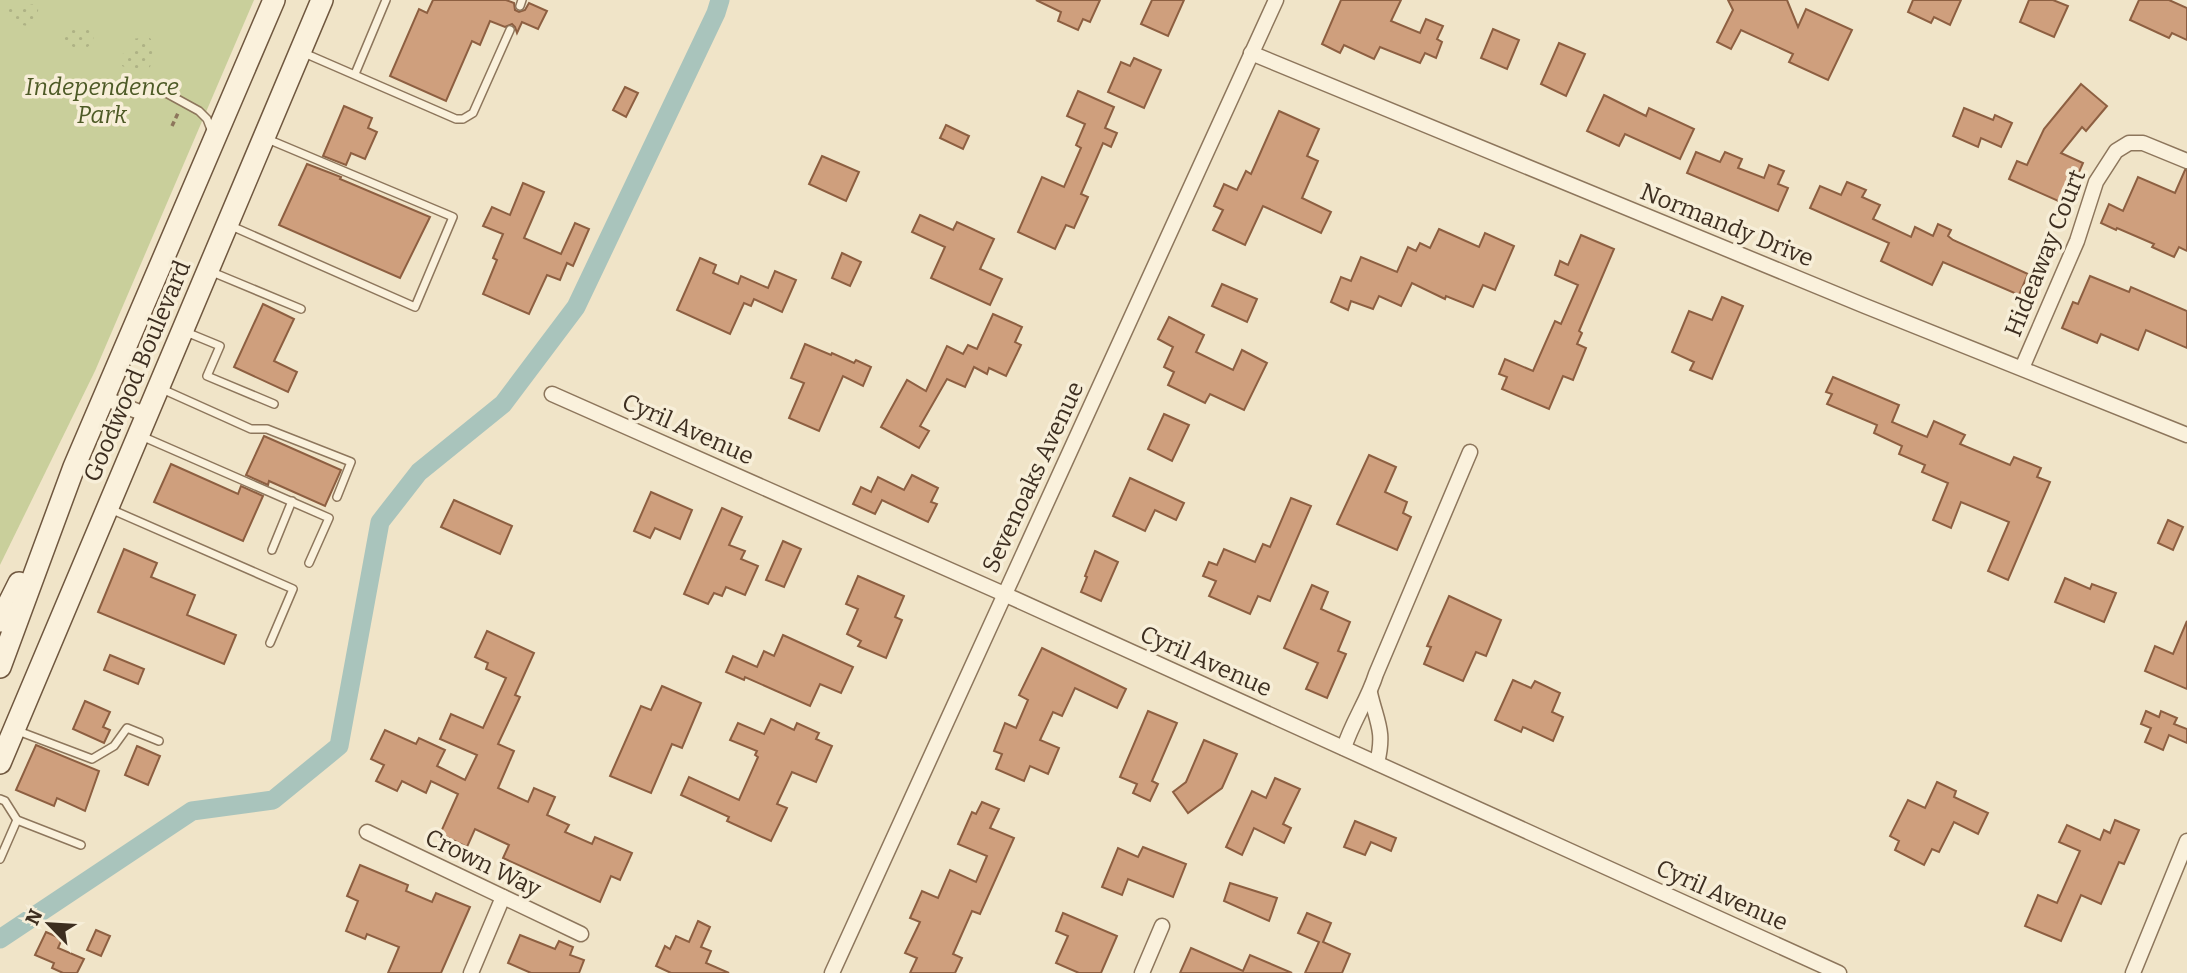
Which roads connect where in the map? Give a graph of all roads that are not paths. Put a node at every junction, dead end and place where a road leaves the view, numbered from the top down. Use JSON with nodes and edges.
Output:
{"nodes":[{"id":1,"x":274,"y":0,"type":"edge"},
{"id":2,"x":312,"y":0,"type":"edge"},
{"id":3,"x":322,"y":0,"type":"edge"},
{"id":4,"x":386,"y":0,"type":"edge"},
{"id":5,"x":1276,"y":0,"type":"edge"},
{"id":6,"x":510,"y":30,"type":"dead end"},
{"id":7,"x":300,"y":51,"type":"junction"},
{"id":8,"x":1251,"y":53,"type":"junction"},
{"id":9,"x":355,"y":74,"type":"junction"},
{"id":10,"x":157,"y":88,"type":"dead end"},
{"id":11,"x":264,"y":137,"type":"junction"},
{"id":12,"x":214,"y":138,"type":"junction"},
{"id":13,"x":2187,"y":161,"type":"edge"},
{"id":14,"x":228,"y":224,"type":"junction"},
{"id":15,"x":208,"y":271,"type":"junction"},
{"id":16,"x":301,"y":309,"type":"dead end"},
{"id":17,"x":183,"y":330,"type":"junction"},
{"id":18,"x":2022,"y":368,"type":"junction"},
{"id":19,"x":159,"y":387,"type":"junction"},
{"id":20,"x":552,"y":394,"type":"dead end"},
{"id":21,"x":104,"y":398,"type":"junction"},
{"id":22,"x":274,"y":404,"type":"dead end"},
{"id":23,"x":143,"y":425,"type":"junction"},
{"id":24,"x":2187,"y":435,"type":"edge"},
{"id":25,"x":1470,"y":452,"type":"dead end"},
{"id":26,"x":74,"y":467,"type":"junction"},
{"id":27,"x":337,"y":497,"type":"dead end"},
{"id":28,"x":292,"y":501,"type":"junction"},
{"id":29,"x":108,"y":508,"type":"junction"},
{"id":30,"x":272,"y":550,"type":"dead end"},
{"id":31,"x":309,"y":563,"type":"dead end"},
{"id":32,"x":1004,"y":594,"type":"junction"},
{"id":33,"x":0,"y":621,"type":"edge"},
{"id":34,"x":270,"y":643,"type":"dead end"},
{"id":35,"x":0,"y":667,"type":"edge"},
{"id":36,"x":1370,"y":692,"type":"junction"},
{"id":37,"x":14,"y":729,"type":"junction"},
{"id":38,"x":159,"y":741,"type":"dead end"},
{"id":39,"x":1344,"y":748,"type":"junction"},
{"id":40,"x":0,"y":763,"type":"edge"},
{"id":41,"x":1377,"y":763,"type":"junction"},
{"id":42,"x":0,"y":799,"type":"edge"},
{"id":43,"x":17,"y":820,"type":"junction"},
{"id":44,"x":367,"y":832,"type":"dead end"},
{"id":45,"x":2187,"y":841,"type":"edge"},
{"id":46,"x":81,"y":845,"type":"dead end"},
{"id":47,"x":0,"y":859,"type":"edge"},
{"id":48,"x":503,"y":897,"type":"junction"},
{"id":49,"x":1162,"y":926,"type":"dead end"},
{"id":50,"x":581,"y":934,"type":"dead end"},
{"id":51,"x":471,"y":973,"type":"edge"},
{"id":52,"x":832,"y":973,"type":"edge"},
{"id":53,"x":1142,"y":973,"type":"edge"},
{"id":54,"x":1839,"y":973,"type":"edge"},
{"id":55,"x":2133,"y":973,"type":"edge"}],
"edges":[{"from":1,"to":12,"type":"main road","name":"Goodwood Boulevard"},
{"from":2,"to":7,"type":"main road"},
{"from":3,"to":7,"type":"main road","name":"Goodwood Boulevard"},
{"from":4,"to":9,"type":"lane"},
{"from":5,"to":8,"type":"street","name":"Sevenoaks Avenue"},
{"from":6,"to":9,"type":"lane"},
{"from":7,"to":9,"type":"lane"},
{"from":7,"to":11,"type":"main road","name":"Goodwood Boulevard"},
{"from":8,"to":18,"type":"street","name":"Normandy Drive"},
{"from":8,"to":32,"type":"street","name":"Sevenoaks Avenue"},
{"from":10,"to":12,"type":"lane"},
{"from":11,"to":14,"type":"main road","name":"Goodwood Boulevard"},
{"from":11,"to":14,"type":"lane"},
{"from":12,"to":21,"type":"main road","name":"Goodwood Boulevard"},
{"from":13,"to":18,"type":"street","name":"Hideaway Court"},
{"from":14,"to":15,"type":"main road","name":"Goodwood Boulevard"},
{"from":15,"to":16,"type":"lane"},
{"from":15,"to":17,"type":"main road","name":"Goodwood Boulevard"},
{"from":17,"to":19,"type":"main road","name":"Goodwood Boulevard"},
{"from":17,"to":22,"type":"lane"},
{"from":18,"to":24,"type":"street","name":"Normandy Drive"},
{"from":19,"to":23,"type":"main road","name":"Goodwood Boulevard"},
{"from":19,"to":27,"type":"lane"},
{"from":20,"to":32,"type":"street","name":"Cyril Avenue"},
{"from":21,"to":23,"type":"street"},
{"from":21,"to":26,"type":"main road","name":"Goodwood Boulevard"},
{"from":23,"to":28,"type":"lane"},
{"from":23,"to":29,"type":"main road","name":"Goodwood Boulevard"},
{"from":25,"to":36,"type":"street"},
{"from":26,"to":33,"type":"main road"},
{"from":26,"to":35,"type":"main road","name":"Goodwood Boulevard"},
{"from":28,"to":30,"type":"lane"},
{"from":28,"to":31,"type":"lane"},
{"from":29,"to":34,"type":"lane"},
{"from":29,"to":37,"type":"main road","name":"Goodwood Boulevard"},
{"from":32,"to":39,"type":"street","name":"Cyril Avenue"},
{"from":32,"to":52,"type":"street","name":"Sevenoaks Avenue"},
{"from":36,"to":39,"type":"street"},
{"from":36,"to":41,"type":"street"},
{"from":37,"to":38,"type":"lane"},
{"from":37,"to":40,"type":"main road","name":"Goodwood Boulevard"},
{"from":39,"to":41,"type":"street","name":"Cyril Avenue"},
{"from":41,"to":54,"type":"street","name":"Cyril Avenue"},
{"from":42,"to":43,"type":"lane"},
{"from":43,"to":46,"type":"lane"},
{"from":43,"to":47,"type":"lane"},
{"from":44,"to":48,"type":"street","name":"Crown Way"},
{"from":45,"to":55,"type":"street"},
{"from":48,"to":50,"type":"street","name":"Crown Way"},
{"from":48,"to":51,"type":"street"},
{"from":49,"to":53,"type":"street"}]}
